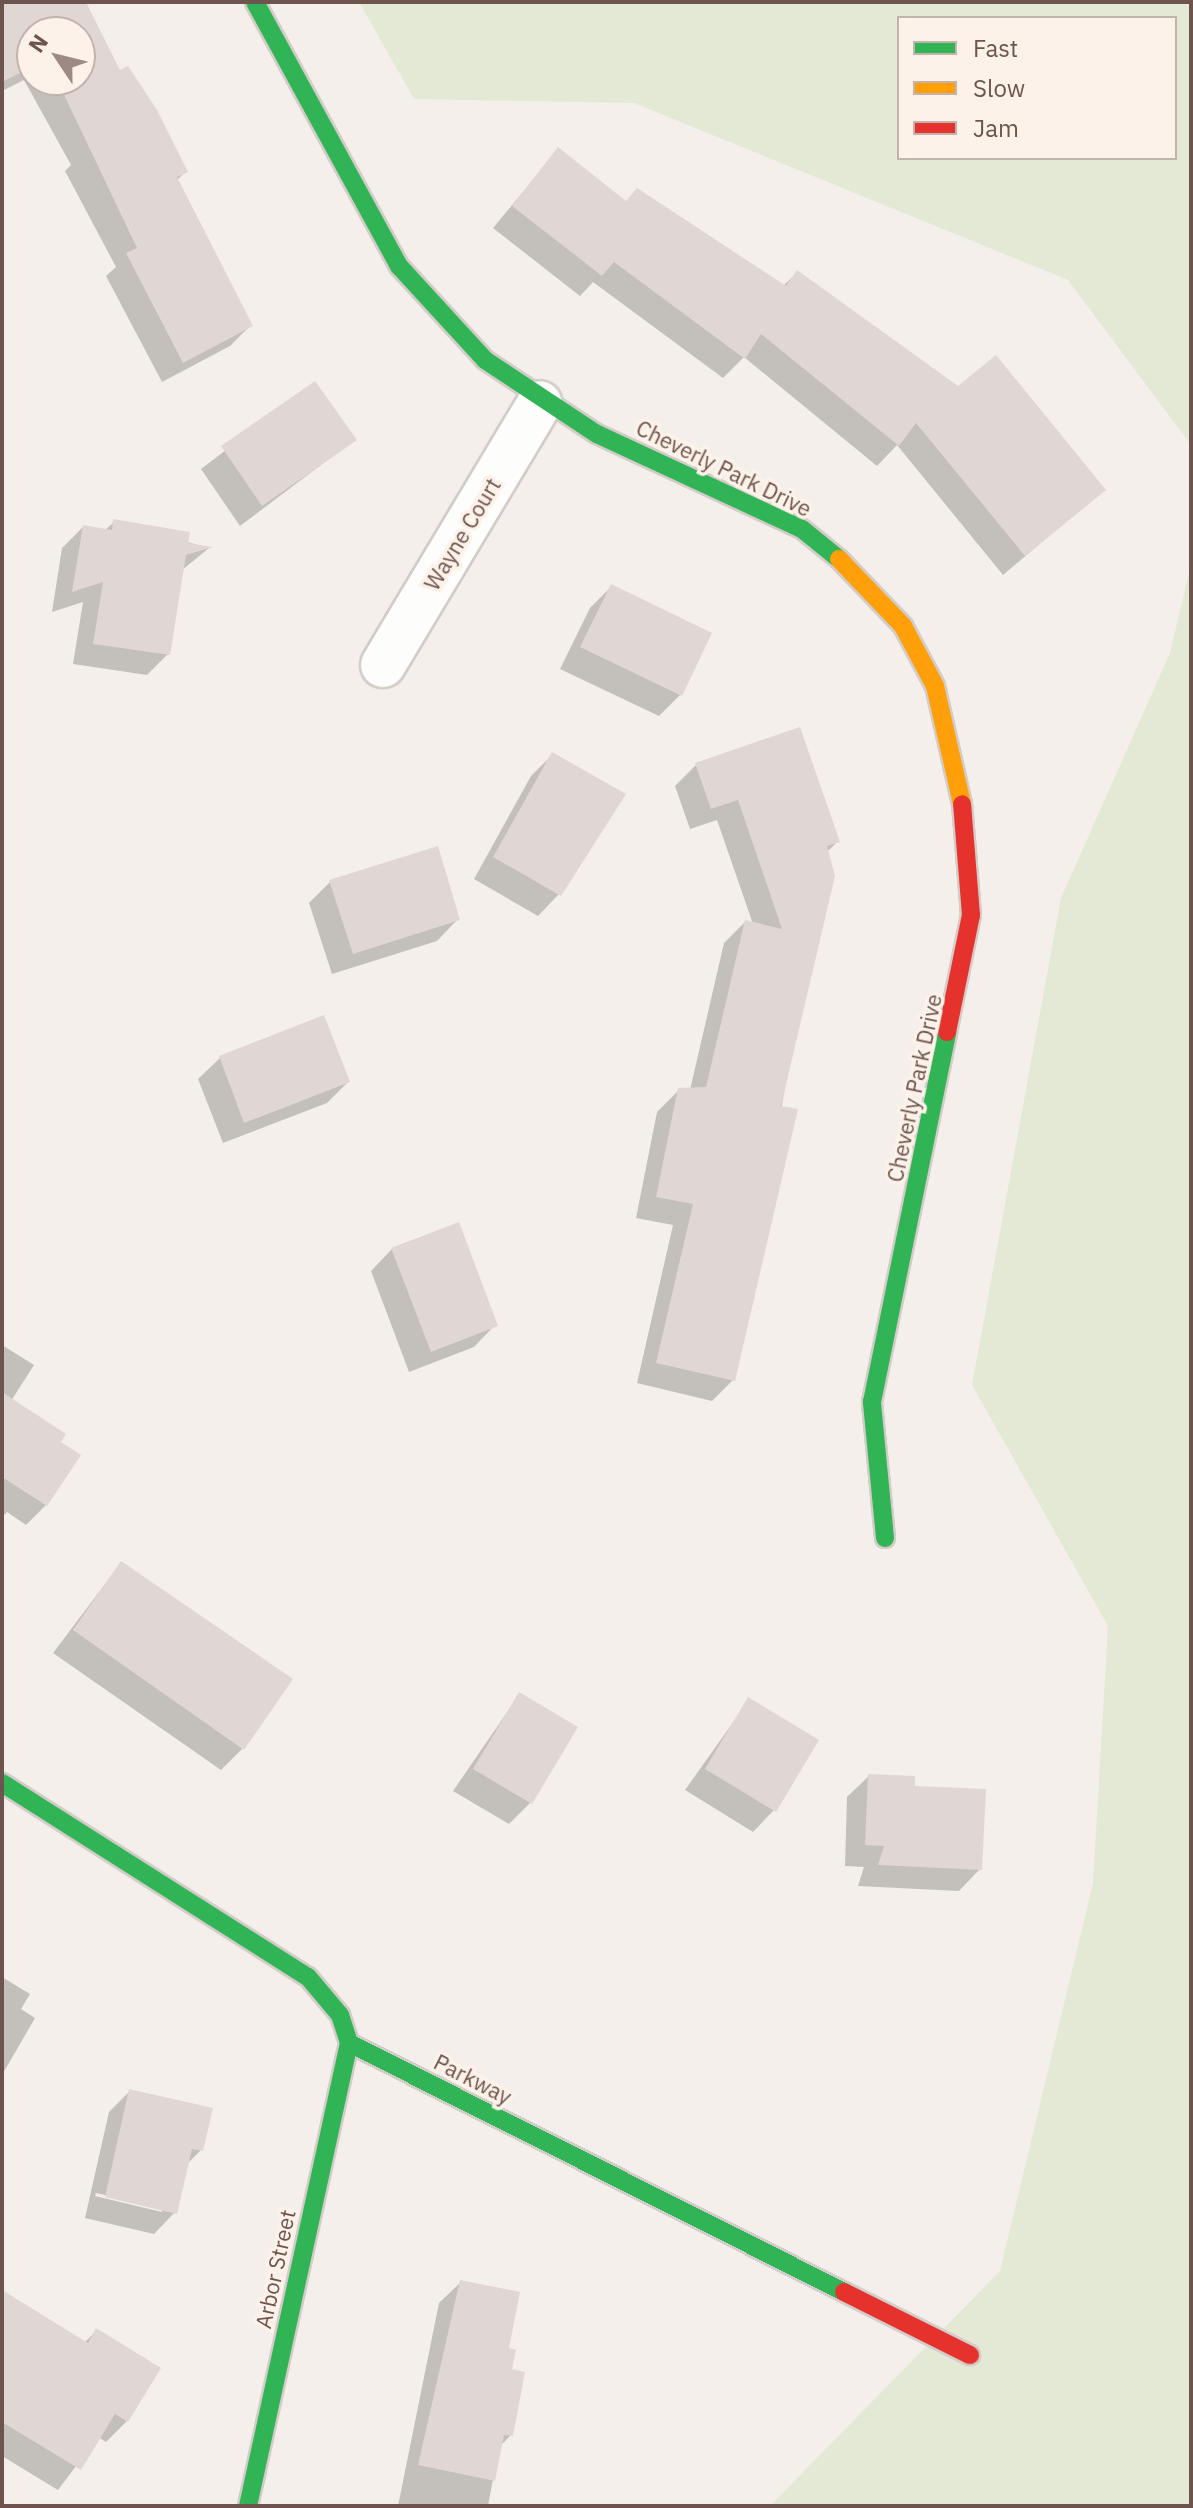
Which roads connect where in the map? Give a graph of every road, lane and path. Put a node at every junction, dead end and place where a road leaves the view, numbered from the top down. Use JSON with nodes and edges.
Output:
{"nodes":[{"id":1,"x":255,"y":2,"type":"edge"},
{"id":2,"x":540,"y":403,"type":"junction"},
{"id":3,"x":383,"y":665,"type":"dead end"},
{"id":4,"x":885,"y":1538,"type":"dead end"},
{"id":5,"x":2,"y":1783,"type":"edge"},
{"id":6,"x":349,"y":2043,"type":"junction"},
{"id":7,"x":970,"y":2355,"type":"dead end"},
{"id":8,"x":248,"y":2506,"type":"edge"}],
"edges":[{"from":1,"to":2,"type":"street","name":"Cheverly Park Drive"},
{"from":2,"to":3,"type":"street","name":"Wayne Court"},
{"from":2,"to":4,"type":"street","name":"Cheverly Park Drive"},
{"from":5,"to":6,"type":"street"},
{"from":6,"to":7,"type":"street","name":"Parkway"},
{"from":6,"to":8,"type":"street","name":"Arbor Street"}]}
